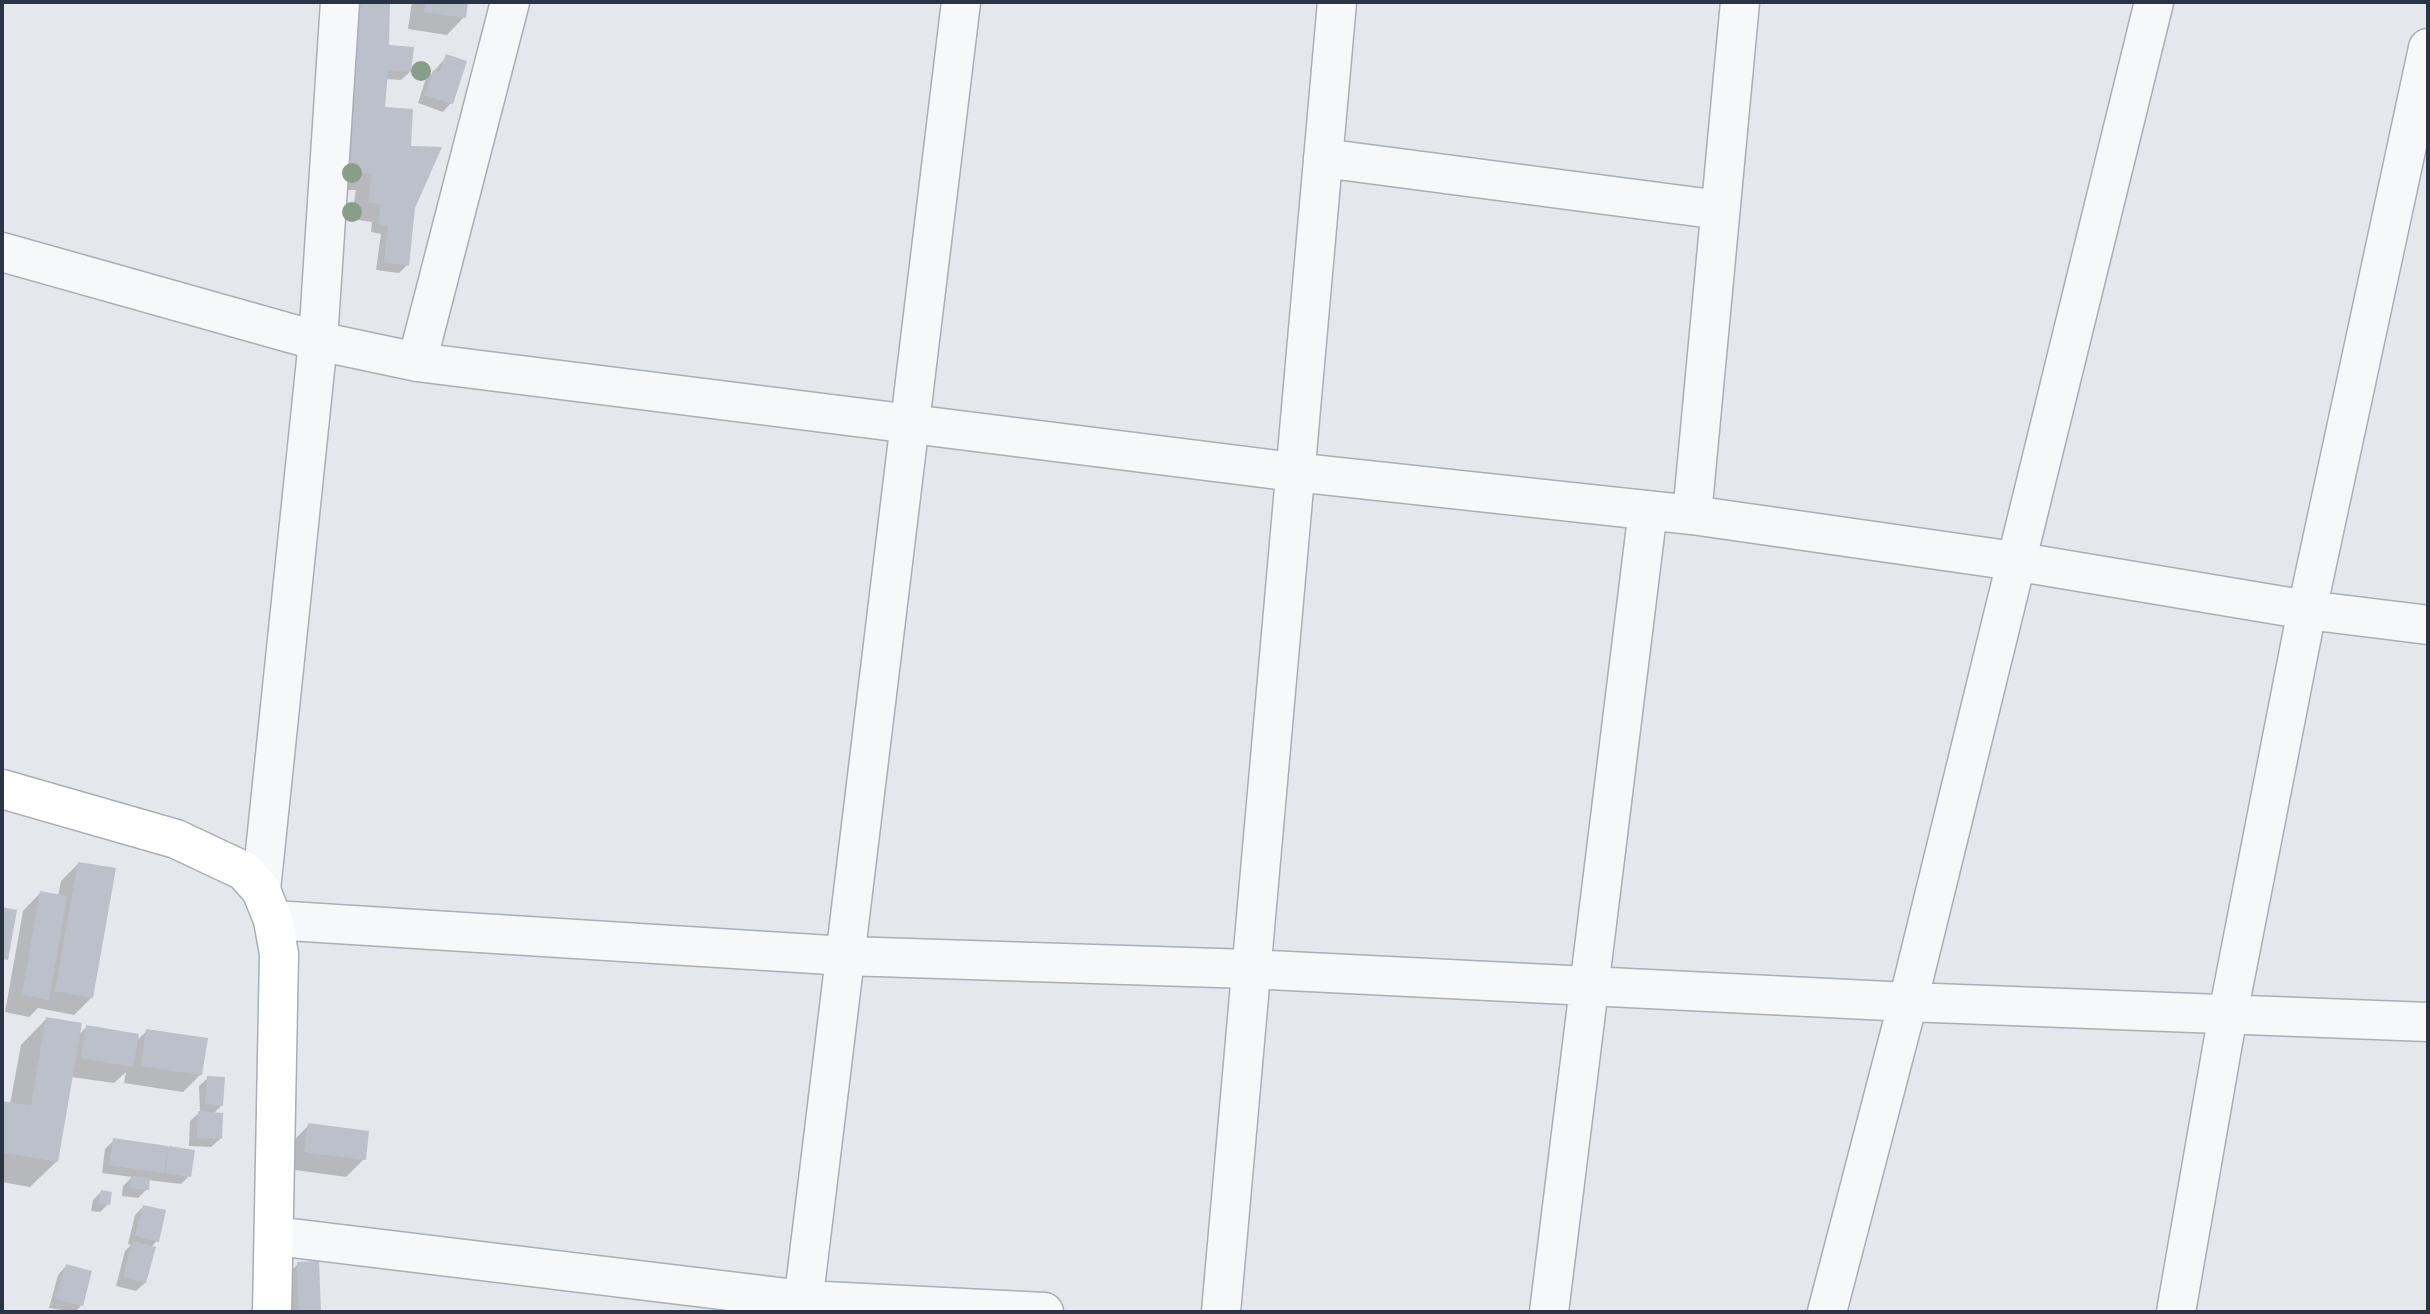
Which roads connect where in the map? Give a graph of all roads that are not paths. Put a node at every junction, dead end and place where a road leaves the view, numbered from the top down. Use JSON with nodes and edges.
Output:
{"nodes":[{"id":1,"x":340,"y":2,"type":"edge"},
{"id":2,"x":510,"y":2,"type":"edge"},
{"id":3,"x":961,"y":2,"type":"edge"},
{"id":4,"x":1337,"y":2,"type":"edge"},
{"id":5,"x":1740,"y":2,"type":"edge"},
{"id":6,"x":2154,"y":2,"type":"edge"},
{"id":7,"x":2428,"y":48,"type":"edge"},
{"id":8,"x":1322,"y":158,"type":"junction"},
{"id":9,"x":1720,"y":210,"type":"junction"},
{"id":10,"x":2,"y":252,"type":"edge"},
{"id":11,"x":318,"y":341,"type":"junction"},
{"id":12,"x":417,"y":362,"type":"junction"},
{"id":13,"x":912,"y":423,"type":"junction"},
{"id":14,"x":1294,"y":472,"type":"junction"},
{"id":15,"x":1648,"y":510,"type":"junction"},
{"id":16,"x":1692,"y":515,"type":"junction"},
{"id":17,"x":2014,"y":561,"type":"junction"},
{"id":18,"x":2308,"y":610,"type":"junction"},
{"id":19,"x":2428,"y":625,"type":"edge"},
{"id":20,"x":2,"y":789,"type":"edge"},
{"id":21,"x":267,"y":905,"type":"junction"},
{"id":22,"x":846,"y":956,"type":"junction"},
{"id":23,"x":1249,"y":969,"type":"junction"},
{"id":24,"x":1588,"y":987,"type":"junction"},
{"id":25,"x":1908,"y":1002,"type":"junction"},
{"id":26,"x":2228,"y":1014,"type":"junction"},
{"id":27,"x":2428,"y":1022,"type":"edge"},
{"id":28,"x":275,"y":1236,"type":"junction"},
{"id":29,"x":803,"y":1306,"type":"edge"},
{"id":30,"x":272,"y":1312,"type":"edge"},
{"id":31,"x":1044,"y":1312,"type":"edge"},
{"id":32,"x":1221,"y":1312,"type":"edge"},
{"id":33,"x":1549,"y":1312,"type":"edge"},
{"id":34,"x":1827,"y":1312,"type":"edge"},
{"id":35,"x":2176,"y":1312,"type":"edge"}],
"edges":[{"from":1,"to":11,"type":"street"},
{"from":2,"to":12,"type":"street"},
{"from":3,"to":13,"type":"street"},
{"from":4,"to":8,"type":"street"},
{"from":5,"to":9,"type":"street"},
{"from":6,"to":17,"type":"street"},
{"from":7,"to":18,"type":"street"},
{"from":8,"to":9,"type":"street"},
{"from":8,"to":14,"type":"street"},
{"from":9,"to":16,"type":"street"},
{"from":10,"to":11,"type":"street"},
{"from":11,"to":12,"type":"street"},
{"from":11,"to":21,"type":"street"},
{"from":12,"to":13,"type":"street"},
{"from":13,"to":14,"type":"street"},
{"from":13,"to":22,"type":"street"},
{"from":14,"to":15,"type":"street"},
{"from":14,"to":23,"type":"street"},
{"from":15,"to":16,"type":"street"},
{"from":15,"to":24,"type":"street"},
{"from":16,"to":17,"type":"street"},
{"from":17,"to":18,"type":"street"},
{"from":17,"to":25,"type":"street"},
{"from":18,"to":19,"type":"street"},
{"from":18,"to":26,"type":"street"},
{"from":20,"to":21,"type":"street"},
{"from":21,"to":22,"type":"street"},
{"from":21,"to":28,"type":"street"},
{"from":22,"to":23,"type":"street"},
{"from":22,"to":29,"type":"street"},
{"from":23,"to":24,"type":"street"},
{"from":23,"to":32,"type":"street"},
{"from":24,"to":25,"type":"street"},
{"from":24,"to":33,"type":"street"},
{"from":25,"to":26,"type":"street"},
{"from":25,"to":34,"type":"street"},
{"from":26,"to":27,"type":"street"},
{"from":26,"to":35,"type":"street"},
{"from":28,"to":29,"type":"street"},
{"from":28,"to":30,"type":"street"},
{"from":29,"to":31,"type":"street"}]}
